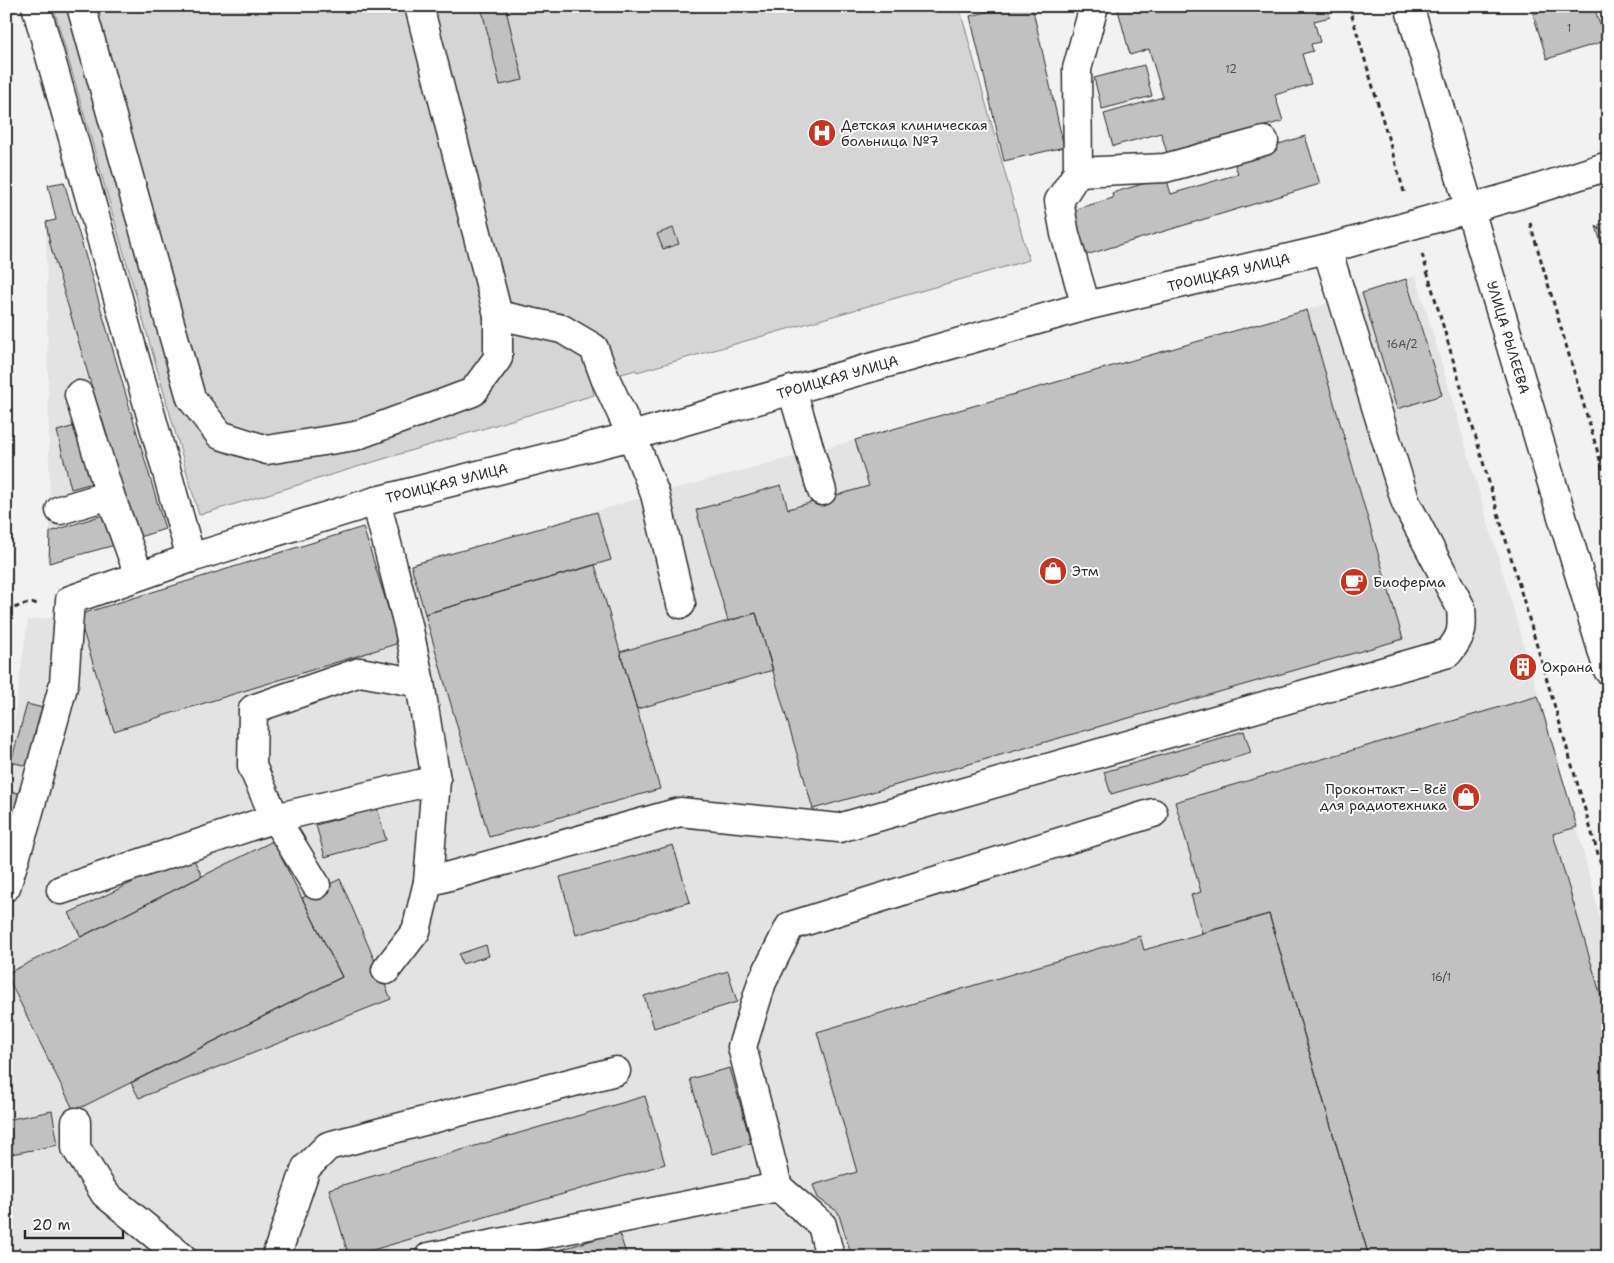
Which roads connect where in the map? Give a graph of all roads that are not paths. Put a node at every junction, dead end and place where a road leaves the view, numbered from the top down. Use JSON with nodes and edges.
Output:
{"nodes":[{"id":1,"x":36,"y":6,"type":"edge"},
{"id":2,"x":81,"y":6,"type":"edge"},
{"id":3,"x":419,"y":6,"type":"edge"},
{"id":4,"x":1094,"y":6,"type":"edge"},
{"id":5,"x":1409,"y":6,"type":"edge"},
{"id":6,"x":1264,"y":141,"type":"dead end"},
{"id":7,"x":1608,"y":166,"type":"edge"},
{"id":8,"x":1078,"y":172,"type":"junction"},
{"id":9,"x":1471,"y":208,"type":"junction"},
{"id":10,"x":1327,"y":249,"type":"junction"},
{"id":11,"x":1086,"y":306,"type":"junction"},
{"id":12,"x":498,"y":316,"type":"junction"},
{"id":13,"x":792,"y":390,"type":"junction"},
{"id":14,"x":79,"y":395,"type":"dead end"},
{"id":15,"x":632,"y":436,"type":"junction"},
{"id":16,"x":822,"y":490,"type":"dead end"},
{"id":17,"x":110,"y":495,"type":"junction"},
{"id":18,"x":376,"y":501,"type":"junction"},
{"id":19,"x":60,"y":510,"type":"dead end"},
{"id":20,"x":191,"y":558,"type":"junction"},
{"id":21,"x":139,"y":575,"type":"junction"},
{"id":22,"x":682,"y":604,"type":"dead end"},
{"id":23,"x":1608,"y":670,"type":"edge"},
{"id":24,"x":420,"y":683,"type":"junction"},
{"id":25,"x":436,"y":780,"type":"junction"},
{"id":26,"x":1153,"y":813,"type":"dead end"},
{"id":27,"x":275,"y":818,"type":"junction"},
{"id":28,"x":428,"y":882,"type":"junction"},
{"id":29,"x":316,"y":885,"type":"dead end"},
{"id":30,"x":6,"y":887,"type":"edge"},
{"id":31,"x":61,"y":890,"type":"dead end"},
{"id":32,"x":386,"y":970,"type":"dead end"},
{"id":33,"x":616,"y":1071,"type":"dead end"},
{"id":34,"x":76,"y":1122,"type":"dead end"},
{"id":35,"x":778,"y":1187,"type":"junction"},
{"id":36,"x":182,"y":1257,"type":"edge"},
{"id":37,"x":276,"y":1257,"type":"edge"},
{"id":38,"x":429,"y":1257,"type":"edge"},
{"id":39,"x":830,"y":1257,"type":"edge"}],
"edges":[{"from":1,"to":20,"type":"street"},
{"from":2,"to":12,"type":"street"},
{"from":3,"to":12,"type":"street"},
{"from":4,"to":8,"type":"street"},
{"from":5,"to":9,"type":"street","name":"УЛИЦА РЫЛЕЕВА"},
{"from":6,"to":8,"type":"street"},
{"from":7,"to":9,"type":"street","name":"ТРОИЦКАЯ УЛИЦА"},
{"from":8,"to":11,"type":"street"},
{"from":9,"to":10,"type":"street","name":"ТРОИЦКАЯ УЛИЦА"},
{"from":9,"to":23,"type":"street","name":"УЛИЦА РЫЛЕЕВА"},
{"from":10,"to":11,"type":"street","name":"ТРОИЦКАЯ УЛИЦА"},
{"from":10,"to":28,"type":"street"},
{"from":11,"to":13,"type":"street","name":"ТРОИЦКАЯ УЛИЦА"},
{"from":12,"to":15,"type":"street"},
{"from":13,"to":15,"type":"street","name":"ТРОИЦКАЯ УЛИЦА"},
{"from":13,"to":16,"type":"street"},
{"from":14,"to":17,"type":"street"},
{"from":15,"to":18,"type":"street","name":"ТРОИЦКАЯ УЛИЦА"},
{"from":15,"to":22,"type":"street"},
{"from":17,"to":19,"type":"street"},
{"from":17,"to":21,"type":"street"},
{"from":18,"to":20,"type":"street","name":"ТРОИЦКАЯ УЛИЦА"},
{"from":18,"to":24,"type":"street"},
{"from":20,"to":21,"type":"street","name":"ТРОИЦКАЯ УЛИЦА"},
{"from":21,"to":30,"type":"street","name":"ТРОИЦКАЯ УЛИЦА"},
{"from":24,"to":25,"type":"street"},
{"from":24,"to":27,"type":"street"},
{"from":25,"to":27,"type":"street"},
{"from":25,"to":28,"type":"street"},
{"from":26,"to":35,"type":"street"},
{"from":27,"to":29,"type":"street"},
{"from":27,"to":31,"type":"street"},
{"from":28,"to":32,"type":"street"},
{"from":33,"to":37,"type":"street"},
{"from":34,"to":36,"type":"street"},
{"from":35,"to":38,"type":"street"},
{"from":35,"to":39,"type":"street"}]}
